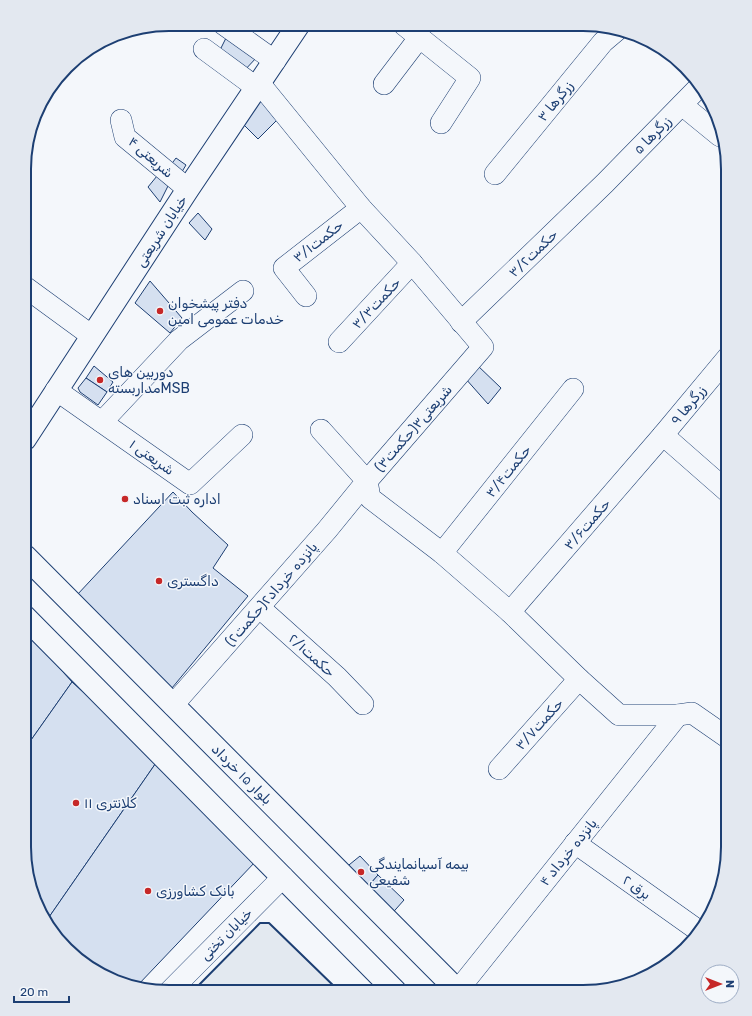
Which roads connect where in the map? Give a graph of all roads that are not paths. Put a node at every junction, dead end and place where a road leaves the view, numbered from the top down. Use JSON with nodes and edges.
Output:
{"nodes":[{"id":1,"x":233,"y":31,"type":"edge"},
{"id":2,"x":294,"y":31,"type":"edge"},
{"id":3,"x":412,"y":31,"type":"edge"},
{"id":4,"x":612,"y":34,"type":"edge"},
{"id":5,"x":204,"y":49,"type":"dead end"},
{"id":6,"x":275,"y":61,"type":"junction"},
{"id":7,"x":384,"y":84,"type":"dead end"},
{"id":8,"x":258,"y":86,"type":"junction"},
{"id":9,"x":696,"y":91,"type":"edge"},
{"id":10,"x":682,"y":104,"type":"junction"},
{"id":11,"x":121,"y":120,"type":"dead end"},
{"id":12,"x":441,"y":123,"type":"dead end"},
{"id":13,"x":716,"y":132,"type":"edge"},
{"id":14,"x":495,"y":174,"type":"dead end"},
{"id":15,"x":605,"y":183,"type":"joint"},
{"id":16,"x":188,"y":189,"type":"junction"},
{"id":17,"x":361,"y":208,"type":"junction"},
{"id":18,"x":412,"y":263,"type":"junction"},
{"id":19,"x":31,"y":291,"type":"edge"},
{"id":20,"x":242,"y":291,"type":"dead end"},
{"id":21,"x":306,"y":296,"type":"dead end"},
{"id":22,"x":462,"y":322,"type":"junction"},
{"id":23,"x":92,"y":336,"type":"junction"},
{"id":24,"x":340,"y":342,"type":"dead end"},
{"id":25,"x":721,"y":365,"type":"edge"},
{"id":26,"x":573,"y":389,"type":"dead end"},
{"id":27,"x":56,"y":390,"type":"junction"},
{"id":28,"x":102,"y":422,"type":"junction"},
{"id":29,"x":31,"y":427,"type":"edge"},
{"id":30,"x":321,"y":430,"type":"dead end"},
{"id":31,"x":242,"y":435,"type":"dead end"},
{"id":32,"x":663,"y":435,"type":"junction"},
{"id":33,"x":367,"y":481,"type":"junction"},
{"id":34,"x":721,"y":486,"type":"edge"},
{"id":35,"x":442,"y":553,"type":"junction"},
{"id":36,"x":33,"y":575,"type":"edge"},
{"id":37,"x":260,"y":608,"type":"junction"},
{"id":38,"x":510,"y":612,"type":"junction"},
{"id":39,"x":31,"y":623,"type":"edge"},
{"id":40,"x":579,"y":679,"type":"junction"},
{"id":41,"x":363,"y":704,"type":"dead end"},
{"id":42,"x":173,"y":705,"type":"junction"},
{"id":43,"x":678,"y":715,"type":"junction"},
{"id":44,"x":721,"y":733,"type":"edge"},
{"id":45,"x":499,"y":769,"type":"dead end"},
{"id":46,"x":575,"y":843,"type":"junction"},
{"id":47,"x":283,"y":877,"type":"junction"},
{"id":48,"x":695,"y":928,"type":"edge"},
{"id":49,"x":176,"y":985,"type":"edge"},
{"id":50,"x":388,"y":985,"type":"edge"},
{"id":51,"x":453,"y":985,"type":"edge"},
{"id":52,"x":464,"y":985,"type":"edge"}],
"edges":[{"from":1,"to":6,"type":"street"},
{"from":2,"to":6,"type":"main road","name":"خیابان شریعتی"},
{"from":3,"to":7,"type":"street"},
{"from":3,"to":12,"type":"street"},
{"from":4,"to":14,"type":"street","name":"زرگرها ۳"},
{"from":5,"to":8,"type":"street","name":"شریعتی۳(حکمت۳)"},
{"from":6,"to":8,"type":"main road","name":"خیابان شریعتی"},
{"from":8,"to":16,"type":"main road","name":"خیابان شریعتی"},
{"from":8,"to":17,"type":"street","name":"شریعتی۳(حکمت۳)"},
{"from":9,"to":10,"type":"street","name":"زرگرها ۵"},
{"from":10,"to":13,"type":"street"},
{"from":10,"to":15,"type":"street","name":"زرگرها ۵"},
{"from":11,"to":16,"type":"street","name":"شریعتی ۴"},
{"from":15,"to":22,"type":"street","name":"حکمت۳/۲"},
{"from":16,"to":23,"type":"main road","name":"خیابان شریعتی"},
{"from":17,"to":18,"type":"street","name":"شریعتی۳(حکمت۳)"},
{"from":17,"to":21,"type":"street","name":"حکمت۳/۱"},
{"from":18,"to":22,"type":"street","name":"شریعتی۳(حکمت۳)"},
{"from":18,"to":24,"type":"street","name":"حکمت۳/۳"},
{"from":19,"to":23,"type":"street"},
{"from":20,"to":28,"type":"street"},
{"from":22,"to":33,"type":"street","name":"شریعتی۳(حکمت۳)"},
{"from":23,"to":27,"type":"main road","name":"خیابان شریعتی"},
{"from":25,"to":32,"type":"street","name":"زرگرها ۹"},
{"from":26,"to":35,"type":"street","name":"حکمت۳/۴"},
{"from":27,"to":28,"type":"street","name":"شریعتی ۱"},
{"from":27,"to":29,"type":"main road","name":"خیابان شریعتی"},
{"from":28,"to":31,"type":"street","name":"شریعتی ۱"},
{"from":30,"to":33,"type":"street"},
{"from":32,"to":34,"type":"street"},
{"from":32,"to":38,"type":"street","name":"حکمت۳/۶"},
{"from":33,"to":35,"type":"street","name":"شریعتی۳(حکمت۳)"},
{"from":33,"to":37,"type":"street","name":"پانزده خرداد۲(حکمت۲)"},
{"from":35,"to":38,"type":"street","name":"شریعتی۳(حکمت۳)"},
{"from":36,"to":42,"type":"main road","name":"بلوار ۱۵ خرداد"},
{"from":37,"to":41,"type":"street","name":"حکمت۲/۱"},
{"from":37,"to":42,"type":"street","name":"پانزده خرداد۲(حکمت۲)"},
{"from":38,"to":40,"type":"street","name":"شریعتی۳(حکمت۳)"},
{"from":39,"to":47,"type":"main road"},
{"from":40,"to":43,"type":"street","name":"شریعتی۳(حکمت۳)"},
{"from":40,"to":45,"type":"street","name":"حکمت۳/۷"},
{"from":42,"to":51,"type":"main road","name":"بلوار ۱۵ خرداد"},
{"from":43,"to":44,"type":"street","name":"شریعتی۳(حکمت۳)"},
{"from":43,"to":46,"type":"street","name":"پانزده خرداد ۴"},
{"from":46,"to":48,"type":"street","name":"برق ۲"},
{"from":46,"to":52,"type":"street","name":"پانزده خرداد ۴"},
{"from":47,"to":49,"type":"street","name":"خیابان تختی"},
{"from":47,"to":50,"type":"main road"}]}
